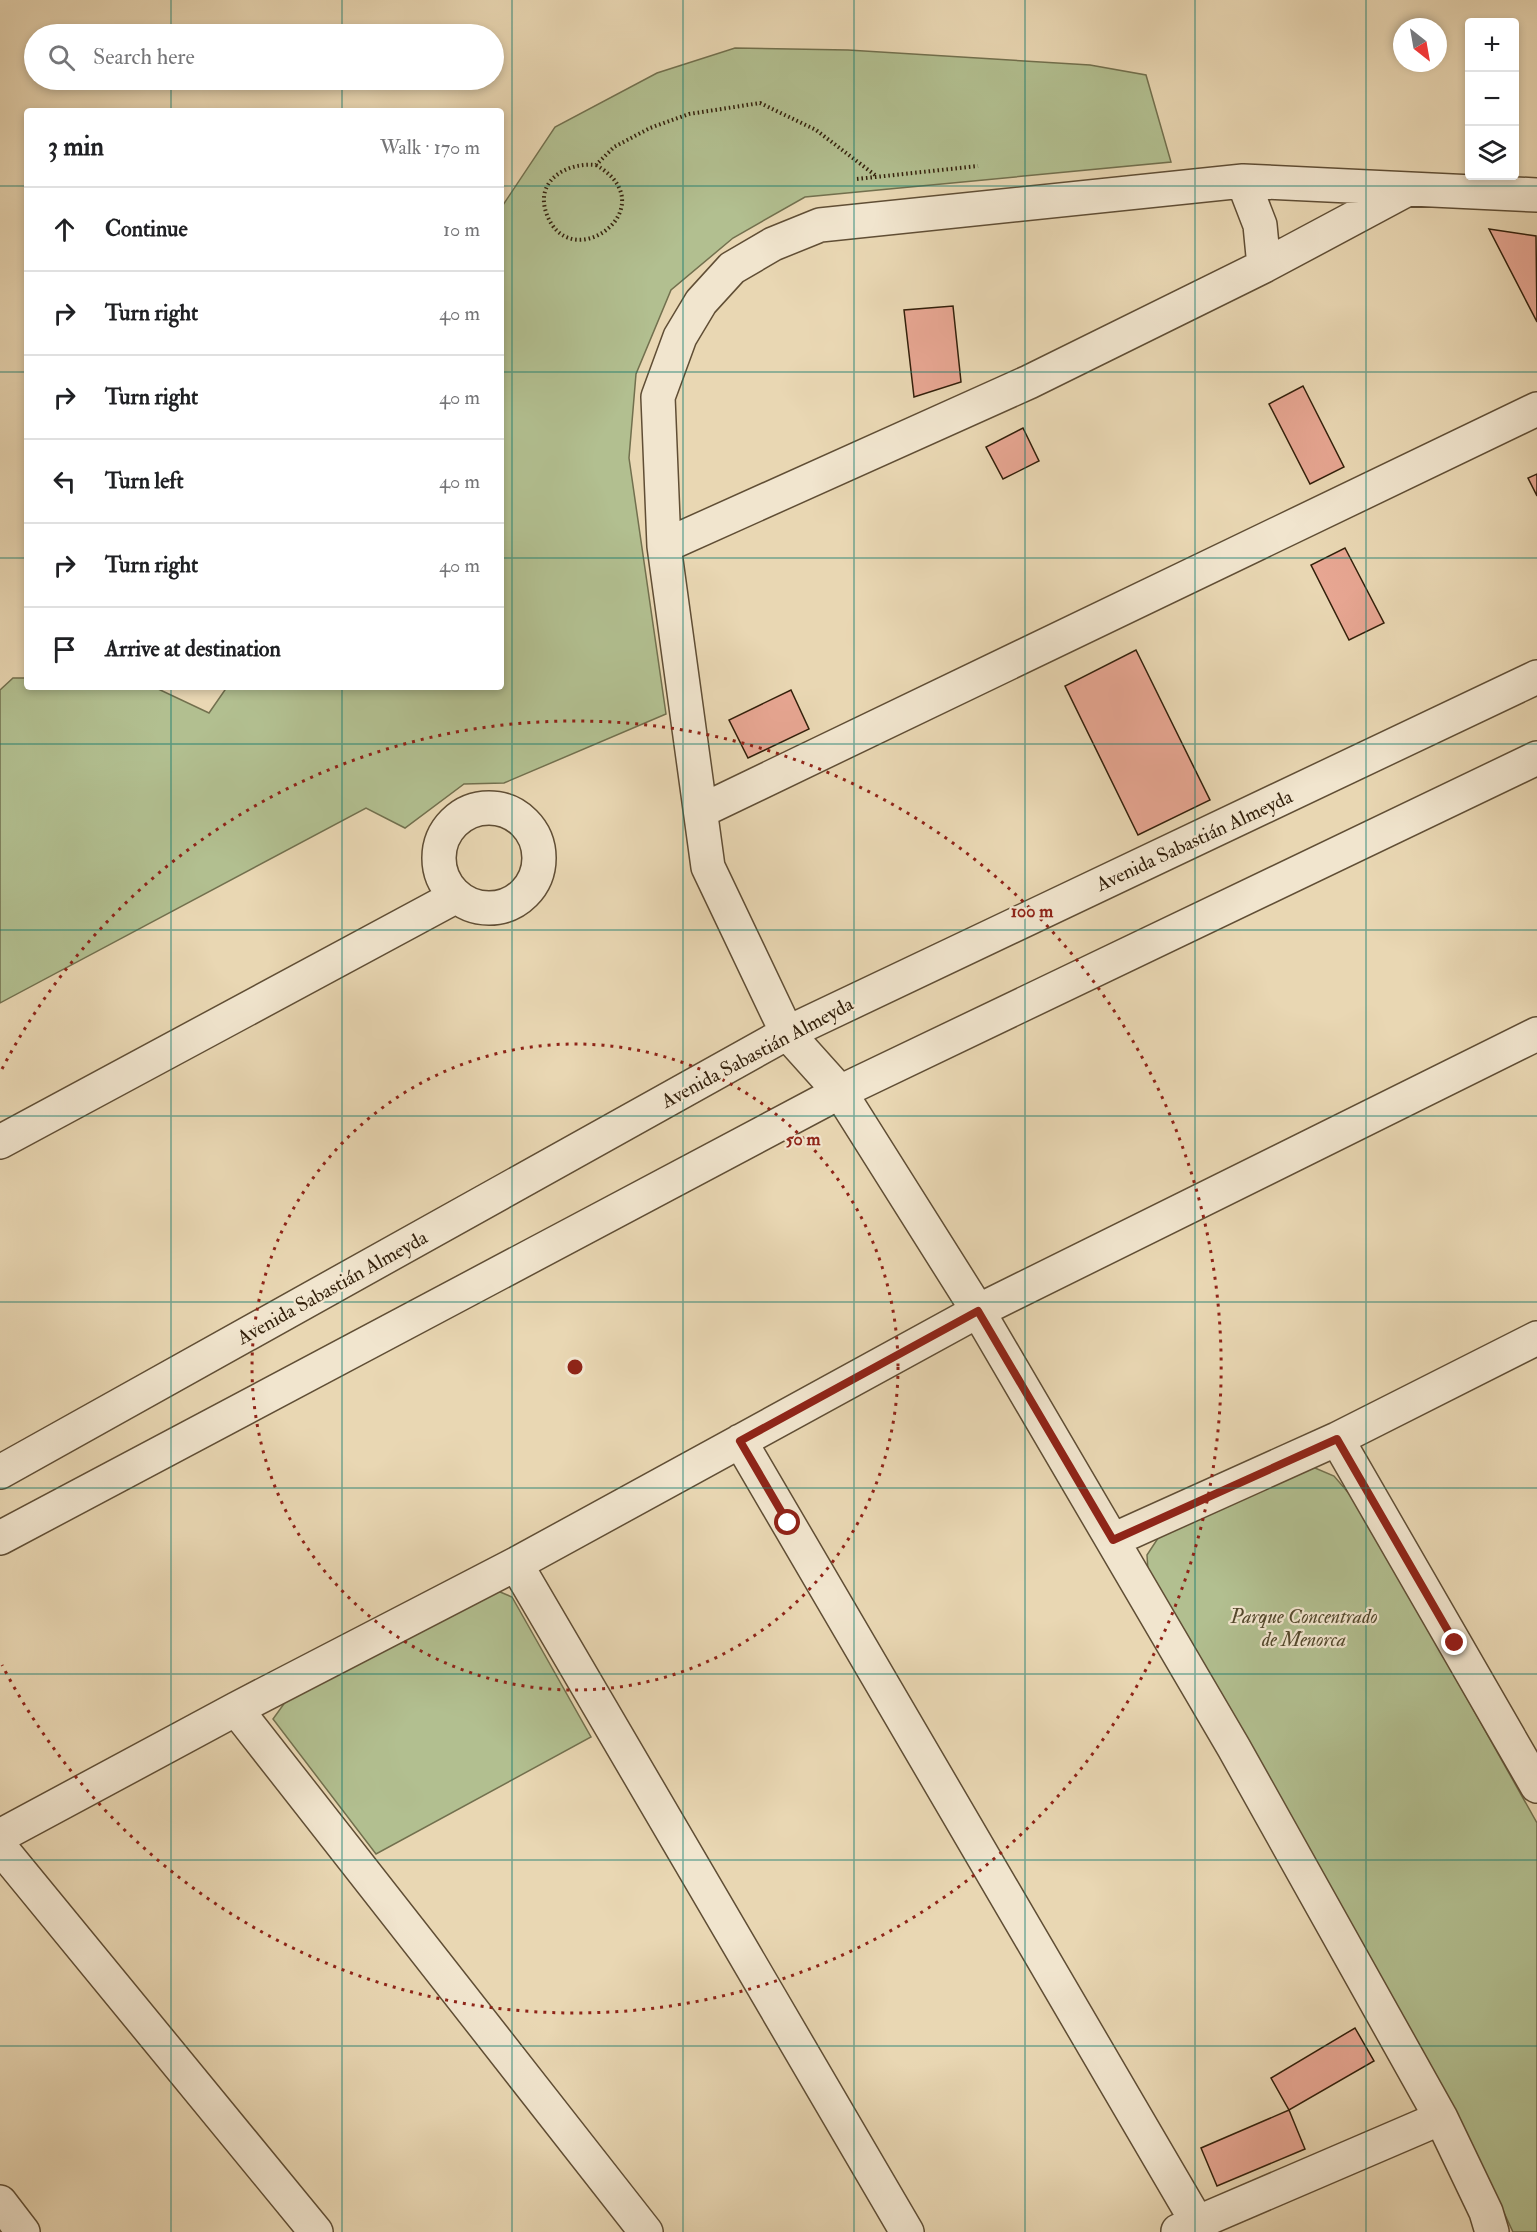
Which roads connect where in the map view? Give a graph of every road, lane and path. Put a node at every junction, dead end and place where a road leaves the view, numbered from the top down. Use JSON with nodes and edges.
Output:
{"nodes":[{"id":1,"x":596,"y":165,"type":"junction"},
{"id":2,"x":982,"y":166,"type":"dead end"},
{"id":3,"x":874,"y":175,"type":"junction"},
{"id":4,"x":852,"y":180,"type":"dead end"},
{"id":5,"x":1243,"y":181,"type":"junction"},
{"id":6,"x":1408,"y":189,"type":"junction"},
{"id":7,"x":1537,"y":195,"type":"edge"},
{"id":8,"x":1264,"y":266,"type":"junction"},
{"id":9,"x":1537,"y":409,"type":"edge"},
{"id":10,"x":664,"y":546,"type":"junction"},
{"id":11,"x":1537,"y":677,"type":"edge"},
{"id":12,"x":1537,"y":758,"type":"edge"},
{"id":13,"x":701,"y":811,"type":"junction"},
{"id":14,"x":455,"y":897,"type":"dead end"},
{"id":15,"x":787,"y":1033,"type":"junction"},
{"id":16,"x":1537,"y":1034,"type":"edge"},
{"id":17,"x":840,"y":1092,"type":"junction"},
{"id":18,"x":0,"y":1142,"type":"edge"},
{"id":19,"x":978,"y":1311,"type":"junction"},
{"id":20,"x":1537,"y":1338,"type":"edge"},
{"id":21,"x":1337,"y":1439,"type":"junction"},
{"id":22,"x":740,"y":1441,"type":"junction"},
{"id":23,"x":0,"y":1472,"type":"edge"},
{"id":24,"x":0,"y":1538,"type":"edge"},
{"id":25,"x":1113,"y":1540,"type":"junction"},
{"id":26,"x":516,"y":1564,"type":"junction"},
{"id":27,"x":237,"y":1709,"type":"junction"},
{"id":28,"x":1537,"y":1786,"type":"edge"},
{"id":29,"x":0,"y":1836,"type":"edge"},
{"id":30,"x":0,"y":1847,"type":"edge"},
{"id":31,"x":1441,"y":2118,"type":"junction"},
{"id":32,"x":0,"y":2202,"type":"edge"},
{"id":33,"x":1186,"y":2227,"type":"edge"},
{"id":34,"x":23,"y":2232,"type":"edge"},
{"id":35,"x":316,"y":2232,"type":"edge"},
{"id":36,"x":646,"y":2232,"type":"edge"},
{"id":37,"x":907,"y":2232,"type":"edge"},
{"id":38,"x":1492,"y":2232,"type":"edge"}],
"edges":[{"from":1,"to":1,"type":"path"},
{"from":1,"to":3,"type":"path"},
{"from":2,"to":3,"type":"path"},
{"from":3,"to":4,"type":"path"},
{"from":5,"to":6,"type":"street"},
{"from":5,"to":8,"type":"street"},
{"from":5,"to":10,"type":"street"},
{"from":6,"to":7,"type":"street"},
{"from":6,"to":8,"type":"street"},
{"from":8,"to":10,"type":"street"},
{"from":9,"to":13,"type":"street"},
{"from":10,"to":13,"type":"street"},
{"from":11,"to":15,"type":"street","name":"Avenida Sabastián Almeyda"},
{"from":12,"to":17,"type":"street"},
{"from":13,"to":15,"type":"street"},
{"from":14,"to":18,"type":"street"},
{"from":15,"to":17,"type":"street"},
{"from":15,"to":23,"type":"street","name":"Avenida Sabastián Almeyda"},
{"from":16,"to":19,"type":"street"},
{"from":17,"to":19,"type":"street"},
{"from":17,"to":24,"type":"street"},
{"from":19,"to":22,"type":"street"},
{"from":19,"to":25,"type":"street"},
{"from":20,"to":21,"type":"street"},
{"from":21,"to":25,"type":"street"},
{"from":21,"to":28,"type":"street"},
{"from":22,"to":26,"type":"street"},
{"from":22,"to":33,"type":"street"},
{"from":25,"to":31,"type":"street"},
{"from":26,"to":27,"type":"street"},
{"from":26,"to":37,"type":"street"},
{"from":27,"to":29,"type":"street"},
{"from":27,"to":36,"type":"street"},
{"from":30,"to":35,"type":"street"},
{"from":31,"to":33,"type":"street"},
{"from":31,"to":38,"type":"street"},
{"from":32,"to":34,"type":"street"}]}
